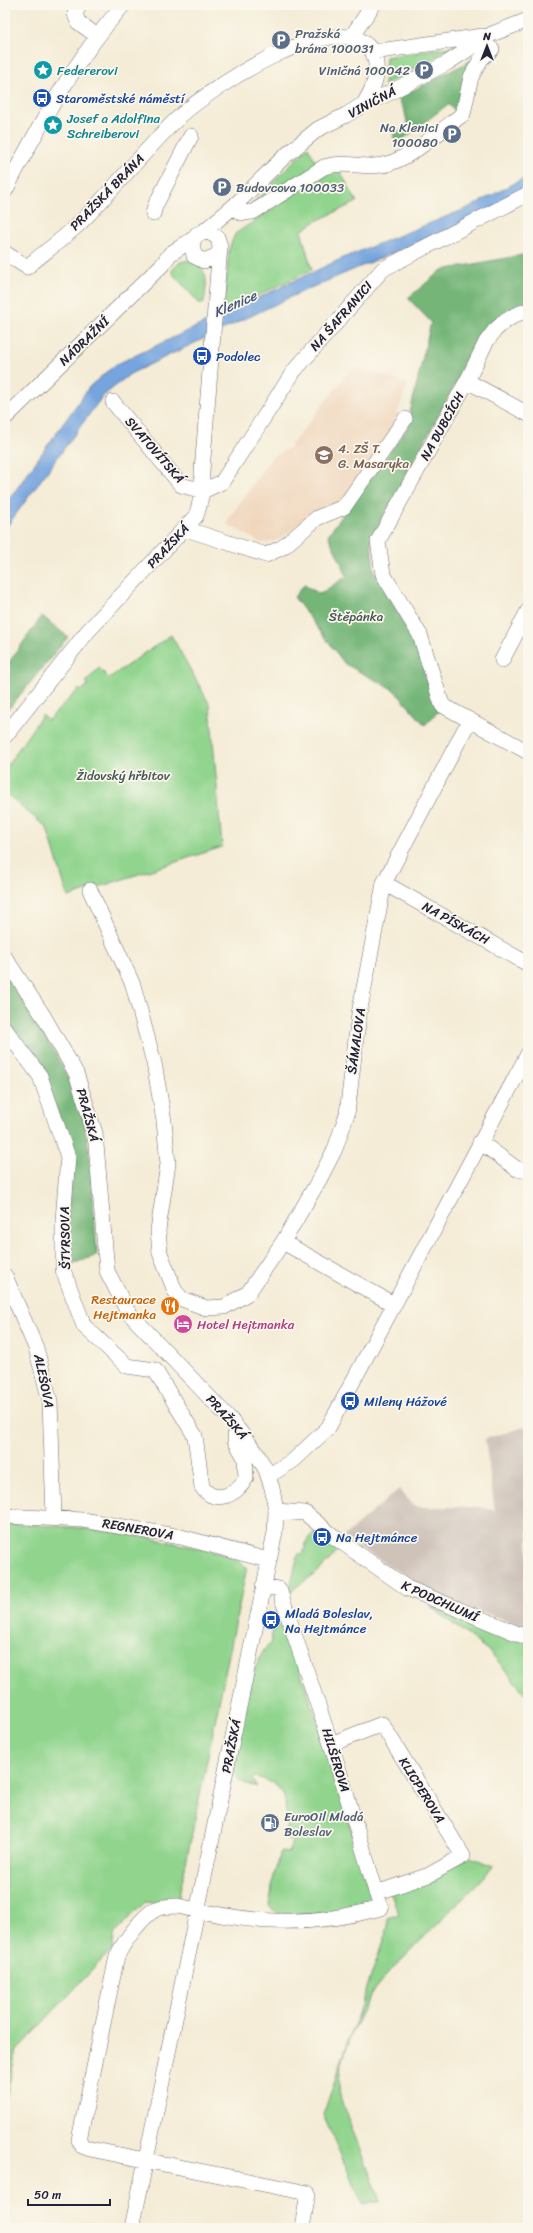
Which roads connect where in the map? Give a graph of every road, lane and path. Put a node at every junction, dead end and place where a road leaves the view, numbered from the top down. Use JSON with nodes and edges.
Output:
{"nodes":[{"id":1,"x":79,"y":5,"type":"edge"},
{"id":2,"x":123,"y":5,"type":"edge"},
{"id":3,"x":373,"y":5,"type":"edge"},
{"id":4,"x":528,"y":20,"type":"edge"},
{"id":5,"x":354,"y":33,"type":"junction"},
{"id":6,"x":492,"y":34,"type":"junction"},
{"id":7,"x":97,"y":36,"type":"junction"},
{"id":8,"x":492,"y":49,"type":"dead end"},
{"id":9,"x":373,"y":52,"type":"junction"},
{"id":10,"x":364,"y":104,"type":"junction"},
{"id":11,"x":191,"y":136,"type":"dead end"},
{"id":12,"x":5,"y":191,"type":"edge"},
{"id":13,"x":528,"y":194,"type":"edge"},
{"id":14,"x":233,"y":207,"type":"junction"},
{"id":15,"x":153,"y":214,"type":"dead end"},
{"id":16,"x":198,"y":235,"type":"junction"},
{"id":17,"x":220,"y":246,"type":"junction"},
{"id":18,"x":5,"y":253,"type":"edge"},
{"id":19,"x":199,"y":258,"type":"junction"},
{"id":20,"x":163,"y":264,"type":"junction"},
{"id":21,"x":214,"y":308,"type":"junction"},
{"id":22,"x":528,"y":310,"type":"edge"},
{"id":23,"x":467,"y":381,"type":"junction"},
{"id":24,"x":112,"y":402,"type":"dead end"},
{"id":25,"x":528,"y":414,"type":"edge"},
{"id":26,"x":5,"y":418,"type":"edge"},
{"id":27,"x":404,"y":419,"type":"dead end"},
{"id":28,"x":202,"y":491,"type":"junction"},
{"id":29,"x":186,"y":529,"type":"junction"},
{"id":30,"x":528,"y":611,"type":"edge"},
{"id":31,"x":502,"y":660,"type":"dead end"},
{"id":32,"x":469,"y":721,"type":"junction"},
{"id":33,"x":5,"y":736,"type":"edge"},
{"id":34,"x":528,"y":752,"type":"edge"},
{"id":35,"x":384,"y":883,"type":"junction"},
{"id":36,"x":90,"y":890,"type":"dead end"},
{"id":37,"x":5,"y":958,"type":"edge"},
{"id":38,"x":528,"y":964,"type":"edge"},
{"id":39,"x":5,"y":1029,"type":"edge"},
{"id":40,"x":528,"y":1054,"type":"edge"},
{"id":41,"x":480,"y":1142,"type":"junction"},
{"id":42,"x":528,"y":1170,"type":"edge"},
{"id":43,"x":283,"y":1242,"type":"junction"},
{"id":44,"x":5,"y":1276,"type":"edge"},
{"id":45,"x":393,"y":1304,"type":"junction"},
{"id":46,"x":236,"y":1426,"type":"junction"},
{"id":47,"x":268,"y":1476,"type":"junction"},
{"id":48,"x":276,"y":1511,"type":"junction"},
{"id":49,"x":5,"y":1516,"type":"edge"},
{"id":50,"x":54,"y":1517,"type":"junction"},
{"id":51,"x":268,"y":1560,"type":"junction"},
{"id":52,"x":263,"y":1586,"type":"junction"},
{"id":53,"x":528,"y":1638,"type":"edge"},
{"id":54,"x":331,"y":1744,"type":"junction"},
{"id":55,"x":376,"y":1893,"type":"junction"},
{"id":56,"x":197,"y":1916,"type":"junction"},
{"id":57,"x":146,"y":2162,"type":"junction"},
{"id":58,"x":132,"y":2228,"type":"edge"},
{"id":59,"x":302,"y":2228,"type":"edge"}],
"edges":[{"from":1,"to":7,"type":"street"},
{"from":2,"to":7,"type":"street"},
{"from":3,"to":5,"type":"street"},
{"from":4,"to":6,"type":"street","name":"VINIČNÁ"},
{"from":5,"to":9,"type":"street","name":"PRAŽSKÁ BRÁNA"},
{"from":5,"to":18,"type":"street","name":"PRAŽSKÁ BRÁNA"},
{"from":6,"to":9,"type":"street"},
{"from":6,"to":10,"type":"street","name":"VINIČNÁ"},
{"from":7,"to":12,"type":"street"},
{"from":8,"to":14,"type":"street"},
{"from":9,"to":10,"type":"street"},
{"from":10,"to":14,"type":"street","name":"VINIČNÁ"},
{"from":11,"to":15,"type":"street"},
{"from":13,"to":28,"type":"street","name":"NA ŠAFRANICI"},
{"from":14,"to":16,"type":"street","name":"VINIČNÁ"},
{"from":14,"to":17,"type":"street","name":"VINIČNÁ"},
{"from":16,"to":17,"type":"street"},
{"from":16,"to":19,"type":"street"},
{"from":16,"to":20,"type":"street","name":"NÁDRAŽNÍ"},
{"from":17,"to":19,"type":"street"},
{"from":17,"to":21,"type":"street","name":"PRAŽSKÁ"},
{"from":19,"to":20,"type":"street","name":"NÁDRAŽNÍ"},
{"from":19,"to":21,"type":"street","name":"PRAŽSKÁ"},
{"from":20,"to":26,"type":"street","name":"NÁDRAŽNÍ"},
{"from":21,"to":28,"type":"street","name":"PRAŽSKÁ"},
{"from":22,"to":23,"type":"street","name":"NA DUBCÍCH"},
{"from":23,"to":25,"type":"street"},
{"from":23,"to":32,"type":"street","name":"NA DUBCÍCH"},
{"from":24,"to":28,"type":"street","name":"SVATOVÍTSKÁ"},
{"from":27,"to":29,"type":"street"},
{"from":28,"to":29,"type":"street","name":"PRAŽSKÁ"},
{"from":29,"to":33,"type":"street","name":"PRAŽSKÁ"},
{"from":30,"to":31,"type":"street"},
{"from":32,"to":34,"type":"street","name":"NA DUBCÍCH"},
{"from":32,"to":35,"type":"street","name":"ŠÁMALOVA"},
{"from":35,"to":38,"type":"street","name":"NA PÍSKÁCH"},
{"from":35,"to":43,"type":"street","name":"ŠÁMALOVA"},
{"from":36,"to":43,"type":"street","name":"ŠÁMALOVA"},
{"from":37,"to":46,"type":"street","name":"PRAŽSKÁ"},
{"from":39,"to":46,"type":"street","name":"ŠTYRSOVA"},
{"from":40,"to":41,"type":"street"},
{"from":41,"to":42,"type":"street"},
{"from":41,"to":45,"type":"street"},
{"from":43,"to":45,"type":"street"},
{"from":44,"to":50,"type":"street","name":"ALEŠOVA"},
{"from":45,"to":47,"type":"street"},
{"from":46,"to":47,"type":"street","name":"PRAŽSKÁ"},
{"from":47,"to":48,"type":"street","name":"PRAŽSKÁ"},
{"from":48,"to":51,"type":"street","name":"PRAŽSKÁ"},
{"from":48,"to":53,"type":"street","name":"K PODCHLUMÍ"},
{"from":49,"to":50,"type":"street","name":"REGNEROVA"},
{"from":50,"to":51,"type":"street","name":"REGNEROVA"},
{"from":51,"to":52,"type":"street","name":"PRAŽSKÁ"},
{"from":52,"to":54,"type":"street","name":"HILŠEROVA"},
{"from":52,"to":56,"type":"street","name":"PRAŽSKÁ"},
{"from":54,"to":55,"type":"street","name":"HILŠEROVA"},
{"from":54,"to":55,"type":"street","name":"KLICPEROVA"},
{"from":55,"to":56,"type":"street","name":"HILŠEROVA"},
{"from":56,"to":57,"type":"street","name":"PRAŽSKÁ"},
{"from":56,"to":57,"type":"street"},
{"from":57,"to":58,"type":"street","name":"PRAŽSKÁ"},
{"from":57,"to":59,"type":"street"}]}
